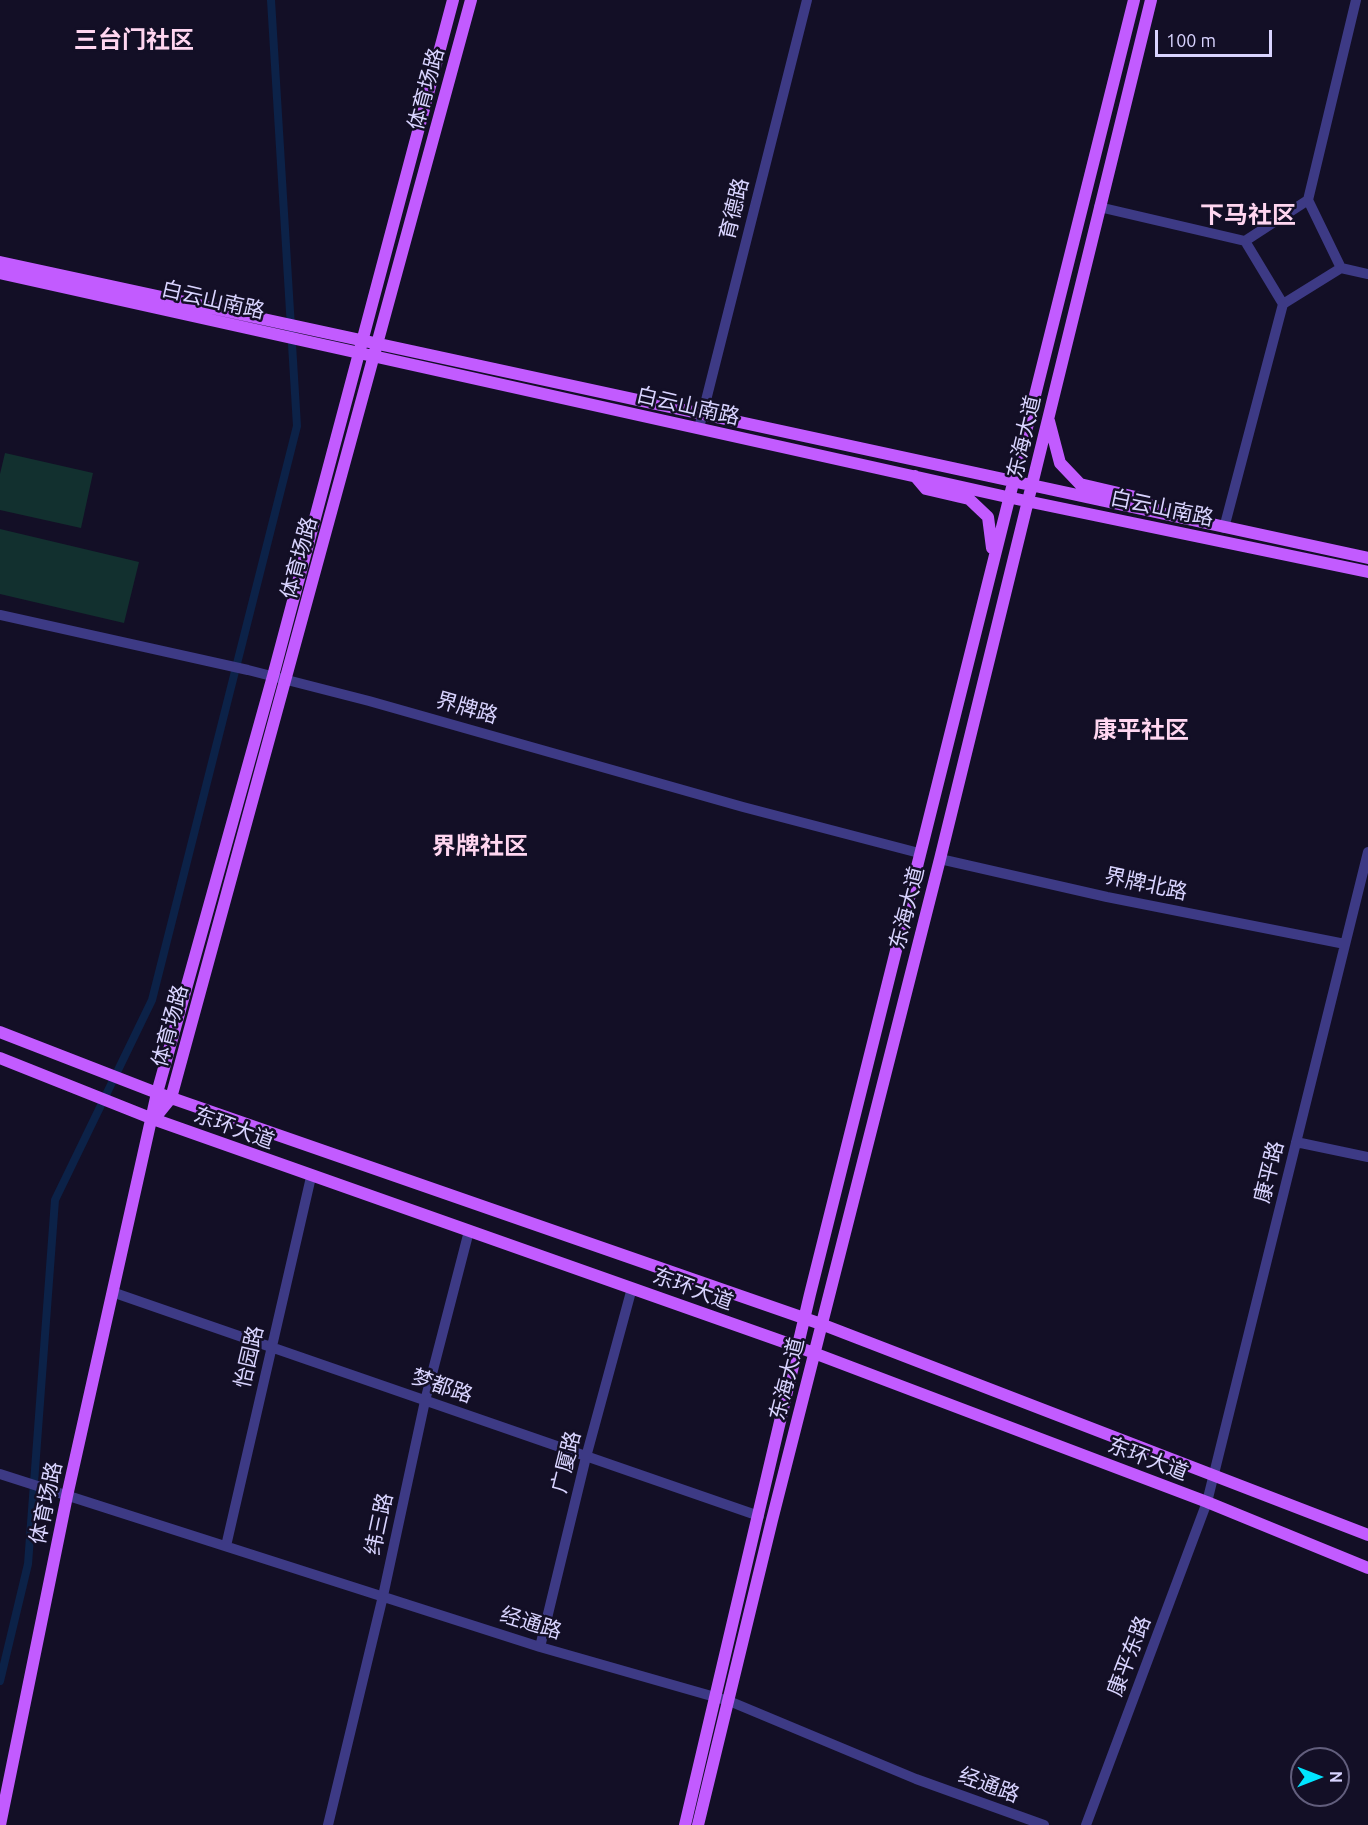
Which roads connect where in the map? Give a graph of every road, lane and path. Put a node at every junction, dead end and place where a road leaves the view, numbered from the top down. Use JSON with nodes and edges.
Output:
{"nodes":[{"id":1,"x":453,"y":0,"type":"edge"},
{"id":2,"x":471,"y":0,"type":"edge"},
{"id":3,"x":807,"y":0,"type":"edge"},
{"id":4,"x":1134,"y":0,"type":"edge"},
{"id":5,"x":1151,"y":0,"type":"edge"},
{"id":6,"x":1356,"y":0,"type":"edge"},
{"id":7,"x":1308,"y":200,"type":"junction"},
{"id":8,"x":1099,"y":207,"type":"junction"},
{"id":9,"x":1245,"y":241,"type":"junction"},
{"id":10,"x":0,"y":262,"type":"edge"},
{"id":11,"x":1341,"y":268,"type":"junction"},
{"id":12,"x":0,"y":273,"type":"edge"},
{"id":13,"x":1368,"y":274,"type":"edge"},
{"id":14,"x":1283,"y":304,"type":"junction"},
{"id":15,"x":272,"y":328,"type":"junction"},
{"id":16,"x":361,"y":347,"type":"junction"},
{"id":17,"x":375,"y":351,"type":"junction"},
{"id":18,"x":1048,"y":417,"type":"junction"},
{"id":19,"x":701,"y":422,"type":"junction"},
{"id":20,"x":915,"y":476,"type":"junction"},
{"id":21,"x":1011,"y":483,"type":"junction"},
{"id":22,"x":1032,"y":487,"type":"junction"},
{"id":23,"x":1007,"y":497,"type":"junction"},
{"id":24,"x":1029,"y":501,"type":"junction"},
{"id":25,"x":1164,"y":515,"type":"junction"},
{"id":26,"x":1224,"y":528,"type":"junction"},
{"id":27,"x":993,"y":557,"type":"junction"},
{"id":28,"x":1368,"y":558,"type":"edge"},
{"id":29,"x":1368,"y":572,"type":"edge"},
{"id":30,"x":0,"y":615,"type":"edge"},
{"id":31,"x":273,"y":676,"type":"junction"},
{"id":32,"x":286,"y":680,"type":"junction"},
{"id":33,"x":1368,"y":852,"type":"edge"},
{"id":34,"x":919,"y":853,"type":"junction"},
{"id":35,"x":940,"y":858,"type":"junction"},
{"id":36,"x":1345,"y":944,"type":"junction"},
{"id":37,"x":0,"y":1032,"type":"edge"},
{"id":38,"x":0,"y":1058,"type":"edge"},
{"id":39,"x":157,"y":1093,"type":"junction"},
{"id":40,"x":171,"y":1098,"type":"junction"},
{"id":41,"x":153,"y":1119,"type":"junction"},
{"id":42,"x":1296,"y":1142,"type":"junction"},
{"id":43,"x":1368,"y":1157,"type":"edge"},
{"id":44,"x":311,"y":1177,"type":"junction"},
{"id":45,"x":469,"y":1231,"type":"junction"},
{"id":46,"x":633,"y":1288,"type":"junction"},
{"id":47,"x":112,"y":1292,"type":"junction"},
{"id":48,"x":804,"y":1319,"type":"junction"},
{"id":49,"x":821,"y":1324,"type":"junction"},
{"id":50,"x":272,"y":1347,"type":"junction"},
{"id":51,"x":798,"y":1347,"type":"junction"},
{"id":52,"x":813,"y":1353,"type":"junction"},
{"id":53,"x":425,"y":1401,"type":"junction"},
{"id":54,"x":586,"y":1457,"type":"junction"},
{"id":55,"x":0,"y":1474,"type":"edge"},
{"id":56,"x":1214,"y":1475,"type":"junction"},
{"id":57,"x":67,"y":1496,"type":"junction"},
{"id":58,"x":1207,"y":1502,"type":"junction"},
{"id":59,"x":759,"y":1516,"type":"junction"},
{"id":60,"x":1368,"y":1535,"type":"edge"},
{"id":61,"x":226,"y":1546,"type":"junction"},
{"id":62,"x":1368,"y":1568,"type":"edge"},
{"id":63,"x":383,"y":1596,"type":"junction"},
{"id":64,"x":540,"y":1647,"type":"junction"},
{"id":65,"x":717,"y":1697,"type":"junction"},
{"id":66,"x":729,"y":1701,"type":"junction"},
{"id":67,"x":0,"y":1825,"type":"edge"},
{"id":68,"x":328,"y":1825,"type":"edge"},
{"id":69,"x":685,"y":1825,"type":"edge"},
{"id":70,"x":698,"y":1825,"type":"edge"},
{"id":71,"x":1044,"y":1825,"type":"edge"},
{"id":72,"x":1086,"y":1825,"type":"edge"}],
"edges":[{"from":1,"to":16,"type":"main road","name":"体育场路"},
{"from":2,"to":17,"type":"main road","name":"体育场路"},
{"from":3,"to":19,"type":"street","name":"育德路"},
{"from":4,"to":21,"type":"main road","name":"东海大道"},
{"from":5,"to":8,"type":"main road","name":"东海大道"},
{"from":6,"to":7,"type":"street"},
{"from":7,"to":9,"type":"street"},
{"from":7,"to":11,"type":"street"},
{"from":8,"to":9,"type":"street"},
{"from":8,"to":18,"type":"main road","name":"东海大道"},
{"from":9,"to":14,"type":"street"},
{"from":10,"to":15,"type":"main road","name":"白云山南路"},
{"from":11,"to":13,"type":"street"},
{"from":11,"to":14,"type":"street"},
{"from":12,"to":15,"type":"main road","name":"白云山南路"},
{"from":14,"to":26,"type":"street"},
{"from":15,"to":16,"type":"main road","name":"白云山南路"},
{"from":16,"to":17,"type":"main road","name":"白云山南路"},
{"from":16,"to":31,"type":"main road","name":"体育场路"},
{"from":17,"to":19,"type":"main road","name":"白云山南路"},
{"from":17,"to":32,"type":"main road","name":"体育场路"},
{"from":18,"to":22,"type":"main road","name":"东海大道"},
{"from":18,"to":25,"type":"main road"},
{"from":19,"to":20,"type":"main road","name":"白云山南路"},
{"from":19,"to":21,"type":"main road","name":"白云山南路"},
{"from":20,"to":23,"type":"main road","name":"白云山南路"},
{"from":20,"to":27,"type":"main road"},
{"from":21,"to":22,"type":"main road","name":"白云山南路"},
{"from":21,"to":23,"type":"main road","name":"东海大道"},
{"from":22,"to":24,"type":"main road","name":"东海大道"},
{"from":22,"to":25,"type":"main road","name":"白云山南路"},
{"from":23,"to":24,"type":"main road","name":"白云山南路"},
{"from":23,"to":27,"type":"main road","name":"东海大道"},
{"from":24,"to":29,"type":"main road","name":"白云山南路"},
{"from":24,"to":35,"type":"main road","name":"东海大道"},
{"from":25,"to":26,"type":"main road","name":"白云山南路"},
{"from":26,"to":28,"type":"main road","name":"白云山南路"},
{"from":27,"to":34,"type":"main road","name":"东海大道"},
{"from":30,"to":31,"type":"street","name":"界牌路"},
{"from":31,"to":32,"type":"street","name":"界牌路"},
{"from":31,"to":39,"type":"main road","name":"体育场路"},
{"from":32,"to":34,"type":"street","name":"界牌路"},
{"from":32,"to":40,"type":"main road","name":"体育场路"},
{"from":33,"to":36,"type":"street","name":"康平路"},
{"from":34,"to":48,"type":"main road","name":"东海大道"},
{"from":35,"to":36,"type":"street","name":"界牌北路"},
{"from":35,"to":49,"type":"main road","name":"东海大道"},
{"from":36,"to":42,"type":"street","name":"康平路"},
{"from":37,"to":39,"type":"main road","name":"东环大道"},
{"from":38,"to":41,"type":"main road","name":"东环大道"},
{"from":39,"to":40,"type":"main road","name":"东环大道"},
{"from":39,"to":41,"type":"main road","name":"体育场路"},
{"from":40,"to":41,"type":"main road","name":"体育场路"},
{"from":40,"to":48,"type":"main road","name":"东环大道"},
{"from":41,"to":44,"type":"main road","name":"东环大道"},
{"from":41,"to":47,"type":"main road","name":"体育场路"},
{"from":42,"to":43,"type":"street"},
{"from":42,"to":56,"type":"street","name":"康平路"},
{"from":44,"to":45,"type":"main road","name":"东环大道"},
{"from":44,"to":50,"type":"street","name":"怡园路"},
{"from":45,"to":46,"type":"main road","name":"东环大道"},
{"from":45,"to":53,"type":"street","name":"纬三路"},
{"from":46,"to":51,"type":"main road","name":"东环大道"},
{"from":46,"to":54,"type":"street","name":"广厦路"},
{"from":47,"to":50,"type":"street","name":"梦都路"},
{"from":47,"to":57,"type":"main road","name":"体育场路"},
{"from":48,"to":49,"type":"main road","name":"东环大道"},
{"from":48,"to":51,"type":"main road","name":"东海大道"},
{"from":49,"to":52,"type":"main road","name":"东海大道"},
{"from":49,"to":56,"type":"main road","name":"东环大道"},
{"from":50,"to":53,"type":"street","name":"梦都路"},
{"from":50,"to":61,"type":"street","name":"怡园路"},
{"from":51,"to":52,"type":"main road","name":"东环大道"},
{"from":51,"to":59,"type":"main road","name":"东海大道"},
{"from":52,"to":58,"type":"main road","name":"东环大道"},
{"from":52,"to":66,"type":"main road","name":"东海大道"},
{"from":53,"to":54,"type":"street","name":"梦都路"},
{"from":53,"to":63,"type":"street","name":"纬三路"},
{"from":54,"to":59,"type":"street","name":"梦都路"},
{"from":54,"to":64,"type":"street","name":"广厦路"},
{"from":55,"to":57,"type":"street","name":"经通路"},
{"from":56,"to":58,"type":"street","name":"康平路"},
{"from":56,"to":60,"type":"main road","name":"东环大道"},
{"from":57,"to":61,"type":"street","name":"经通路"},
{"from":57,"to":67,"type":"main road","name":"体育场路"},
{"from":58,"to":62,"type":"main road","name":"东环大道"},
{"from":58,"to":72,"type":"street","name":"康平东路"},
{"from":59,"to":65,"type":"main road","name":"东海大道"},
{"from":61,"to":63,"type":"street","name":"经通路"},
{"from":63,"to":64,"type":"street","name":"经通路"},
{"from":63,"to":68,"type":"street","name":"纬三路"},
{"from":64,"to":65,"type":"street","name":"经通路"},
{"from":65,"to":66,"type":"street","name":"经通路"},
{"from":65,"to":69,"type":"main road","name":"东海大道"},
{"from":66,"to":70,"type":"main road","name":"东海大道"},
{"from":66,"to":71,"type":"street","name":"经通路"}]}
